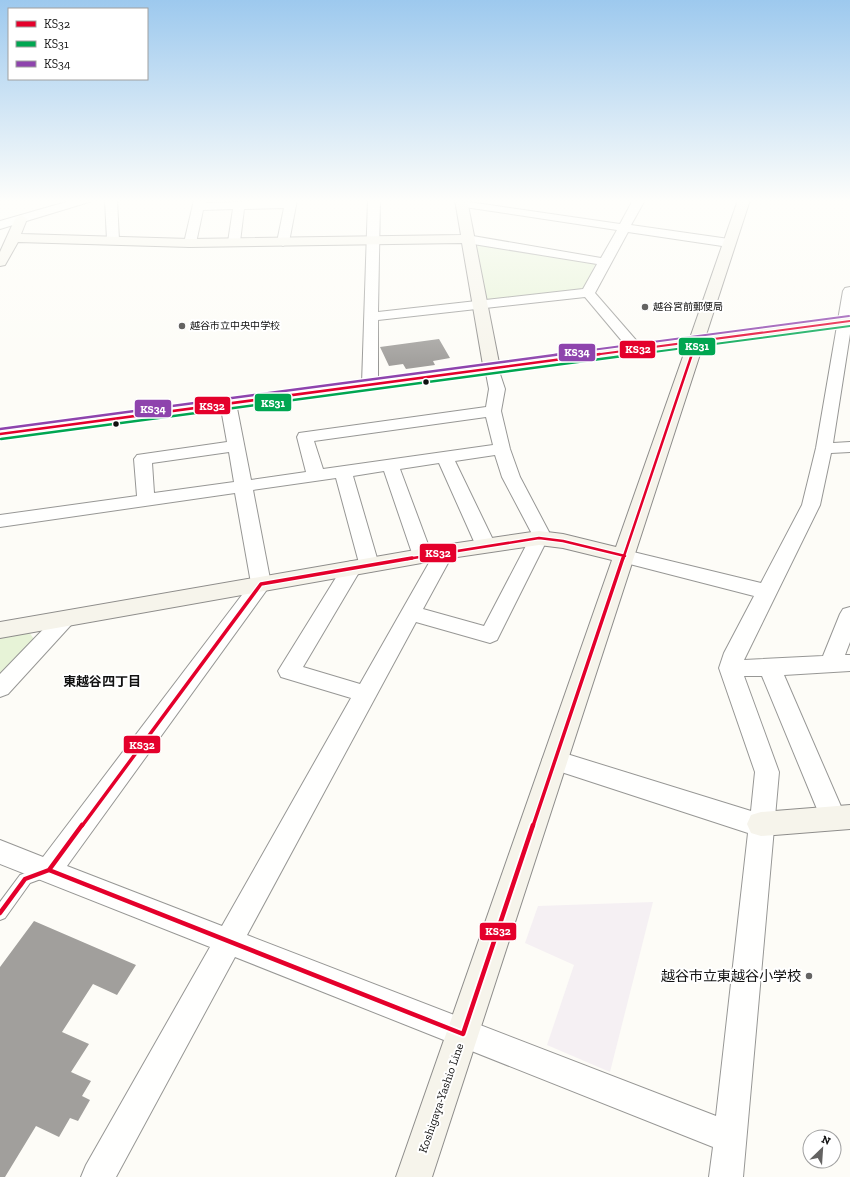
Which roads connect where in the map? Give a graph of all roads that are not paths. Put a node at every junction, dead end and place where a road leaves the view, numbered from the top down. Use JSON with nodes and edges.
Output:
{"nodes":[{"id":1,"x":373,"y":255,"type":"edge"},
{"id":2,"x":470,"y":255,"type":"edge"},
{"id":3,"x":563,"y":255,"type":"edge"},
{"id":4,"x":609,"y":255,"type":"edge"},
{"id":5,"x":725,"y":255,"type":"edge"},
{"id":6,"x":605,"y":262,"type":"junction"},
{"id":7,"x":850,"y":291,"type":"edge"},
{"id":8,"x":588,"y":293,"type":"junction"},
{"id":9,"x":479,"y":304,"type":"junction"},
{"id":10,"x":371,"y":317,"type":"junction"},
{"id":11,"x":848,"y":321,"type":"edge"},
{"id":12,"x":696,"y":342,"type":"junction"},
{"id":13,"x":637,"y":350,"type":"junction"},
{"id":14,"x":492,"y":368,"type":"junction"},
{"id":15,"x":843,"y":378,"type":"edge"},
{"id":16,"x":370,"y":384,"type":"junction"},
{"id":17,"x":228,"y":403,"type":"junction"},
{"id":18,"x":493,"y":411,"type":"junction"},
{"id":19,"x":0,"y":434,"type":"edge"},
{"id":20,"x":236,"y":446,"type":"junction"},
{"id":21,"x":850,"y":447,"type":"edge"},
{"id":22,"x":824,"y":448,"type":"junction"},
{"id":23,"x":502,"y":449,"type":"junction"},
{"id":24,"x":445,"y":457,"type":"junction"},
{"id":25,"x":390,"y":464,"type":"junction"},
{"id":26,"x":343,"y":471,"type":"junction"},
{"id":27,"x":316,"y":475,"type":"junction"},
{"id":28,"x":243,"y":485,"type":"junction"},
{"id":29,"x":146,"y":499,"type":"junction"},
{"id":30,"x":0,"y":521,"type":"edge"},
{"id":31,"x":539,"y":538,"type":"junction"},
{"id":32,"x":486,"y":546,"type":"junction"},
{"id":33,"x":433,"y":554,"type":"junction"},
{"id":34,"x":625,"y":556,"type":"junction"},
{"id":35,"x":361,"y":567,"type":"junction"},
{"id":36,"x":261,"y":584,"type":"junction"},
{"id":37,"x":768,"y":592,"type":"junction"},
{"id":38,"x":411,"y":613,"type":"junction"},
{"id":39,"x":850,"y":614,"type":"edge"},
{"id":40,"x":64,"y":620,"type":"junction"},
{"id":41,"x":0,"y":630,"type":"edge"},
{"id":42,"x":841,"y":664,"type":"edge"},
{"id":43,"x":730,"y":668,"type":"junction"},
{"id":44,"x":770,"y":668,"type":"junction"},
{"id":45,"x":0,"y":688,"type":"edge"},
{"id":46,"x":365,"y":694,"type":"junction"},
{"id":47,"x":554,"y":760,"type":"junction"},
{"id":48,"x":841,"y":817,"type":"edge"},
{"id":49,"x":761,"y":824,"type":"junction"},
{"id":50,"x":0,"y":852,"type":"edge"},
{"id":51,"x":49,"y":870,"type":"junction"},
{"id":52,"x":0,"y":913,"type":"edge"},
{"id":53,"x":228,"y":942,"type":"junction"},
{"id":54,"x":463,"y":1034,"type":"junction"},
{"id":55,"x":730,"y":1138,"type":"junction"},
{"id":56,"x":98,"y":1177,"type":"edge"},
{"id":57,"x":414,"y":1177,"type":"edge"},
{"id":58,"x":726,"y":1177,"type":"edge"}],
"edges":[{"from":1,"to":10,"type":"street"},
{"from":2,"to":9,"type":"street"},
{"from":3,"to":6,"type":"street"},
{"from":4,"to":6,"type":"street"},
{"from":5,"to":12,"type":"street","name":"Koshigaya-Yashio Line"},
{"from":6,"to":8,"type":"street"},
{"from":7,"to":11,"type":"street"},
{"from":8,"to":9,"type":"street"},
{"from":8,"to":13,"type":"street"},
{"from":9,"to":10,"type":"street"},
{"from":9,"to":14,"type":"street"},
{"from":10,"to":16,"type":"street"},
{"from":11,"to":12,"type":"street"},
{"from":11,"to":15,"type":"street"},
{"from":12,"to":13,"type":"street"},
{"from":12,"to":34,"type":"street","name":"Koshigaya-Yashio Line"},
{"from":13,"to":14,"type":"street"},
{"from":14,"to":16,"type":"street"},
{"from":14,"to":18,"type":"street"},
{"from":15,"to":22,"type":"street"},
{"from":16,"to":17,"type":"street"},
{"from":17,"to":19,"type":"street"},
{"from":17,"to":20,"type":"street"},
{"from":18,"to":23,"type":"street"},
{"from":18,"to":27,"type":"street"},
{"from":20,"to":28,"type":"street"},
{"from":20,"to":29,"type":"street"},
{"from":21,"to":22,"type":"street"},
{"from":22,"to":37,"type":"street"},
{"from":23,"to":24,"type":"street"},
{"from":23,"to":31,"type":"street"},
{"from":24,"to":25,"type":"street"},
{"from":24,"to":32,"type":"street"},
{"from":25,"to":26,"type":"street"},
{"from":25,"to":33,"type":"street"},
{"from":26,"to":27,"type":"street"},
{"from":26,"to":35,"type":"street"},
{"from":27,"to":28,"type":"street"},
{"from":28,"to":29,"type":"street"},
{"from":28,"to":36,"type":"street"},
{"from":29,"to":30,"type":"street"},
{"from":31,"to":32,"type":"street"},
{"from":31,"to":34,"type":"street"},
{"from":31,"to":38,"type":"street"},
{"from":32,"to":33,"type":"street"},
{"from":33,"to":35,"type":"street"},
{"from":33,"to":38,"type":"street"},
{"from":34,"to":37,"type":"street"},
{"from":34,"to":47,"type":"street","name":"Koshigaya-Yashio Line"},
{"from":35,"to":36,"type":"street"},
{"from":35,"to":46,"type":"street"},
{"from":36,"to":40,"type":"street"},
{"from":36,"to":51,"type":"street"},
{"from":37,"to":43,"type":"street"},
{"from":38,"to":46,"type":"street"},
{"from":39,"to":42,"type":"street"},
{"from":40,"to":41,"type":"street"},
{"from":40,"to":45,"type":"street"},
{"from":42,"to":44,"type":"street"},
{"from":43,"to":44,"type":"street"},
{"from":43,"to":49,"type":"street"},
{"from":44,"to":48,"type":"street"},
{"from":46,"to":53,"type":"street"},
{"from":47,"to":49,"type":"street"},
{"from":47,"to":54,"type":"street","name":"Koshigaya-Yashio Line"},
{"from":48,"to":49,"type":"street"},
{"from":49,"to":55,"type":"street"},
{"from":50,"to":51,"type":"street"},
{"from":51,"to":52,"type":"lane"},
{"from":51,"to":53,"type":"street"},
{"from":53,"to":54,"type":"street"},
{"from":53,"to":56,"type":"street"},
{"from":54,"to":55,"type":"street"},
{"from":54,"to":57,"type":"street","name":"Koshigaya-Yashio Line"},
{"from":55,"to":58,"type":"street"}]}
